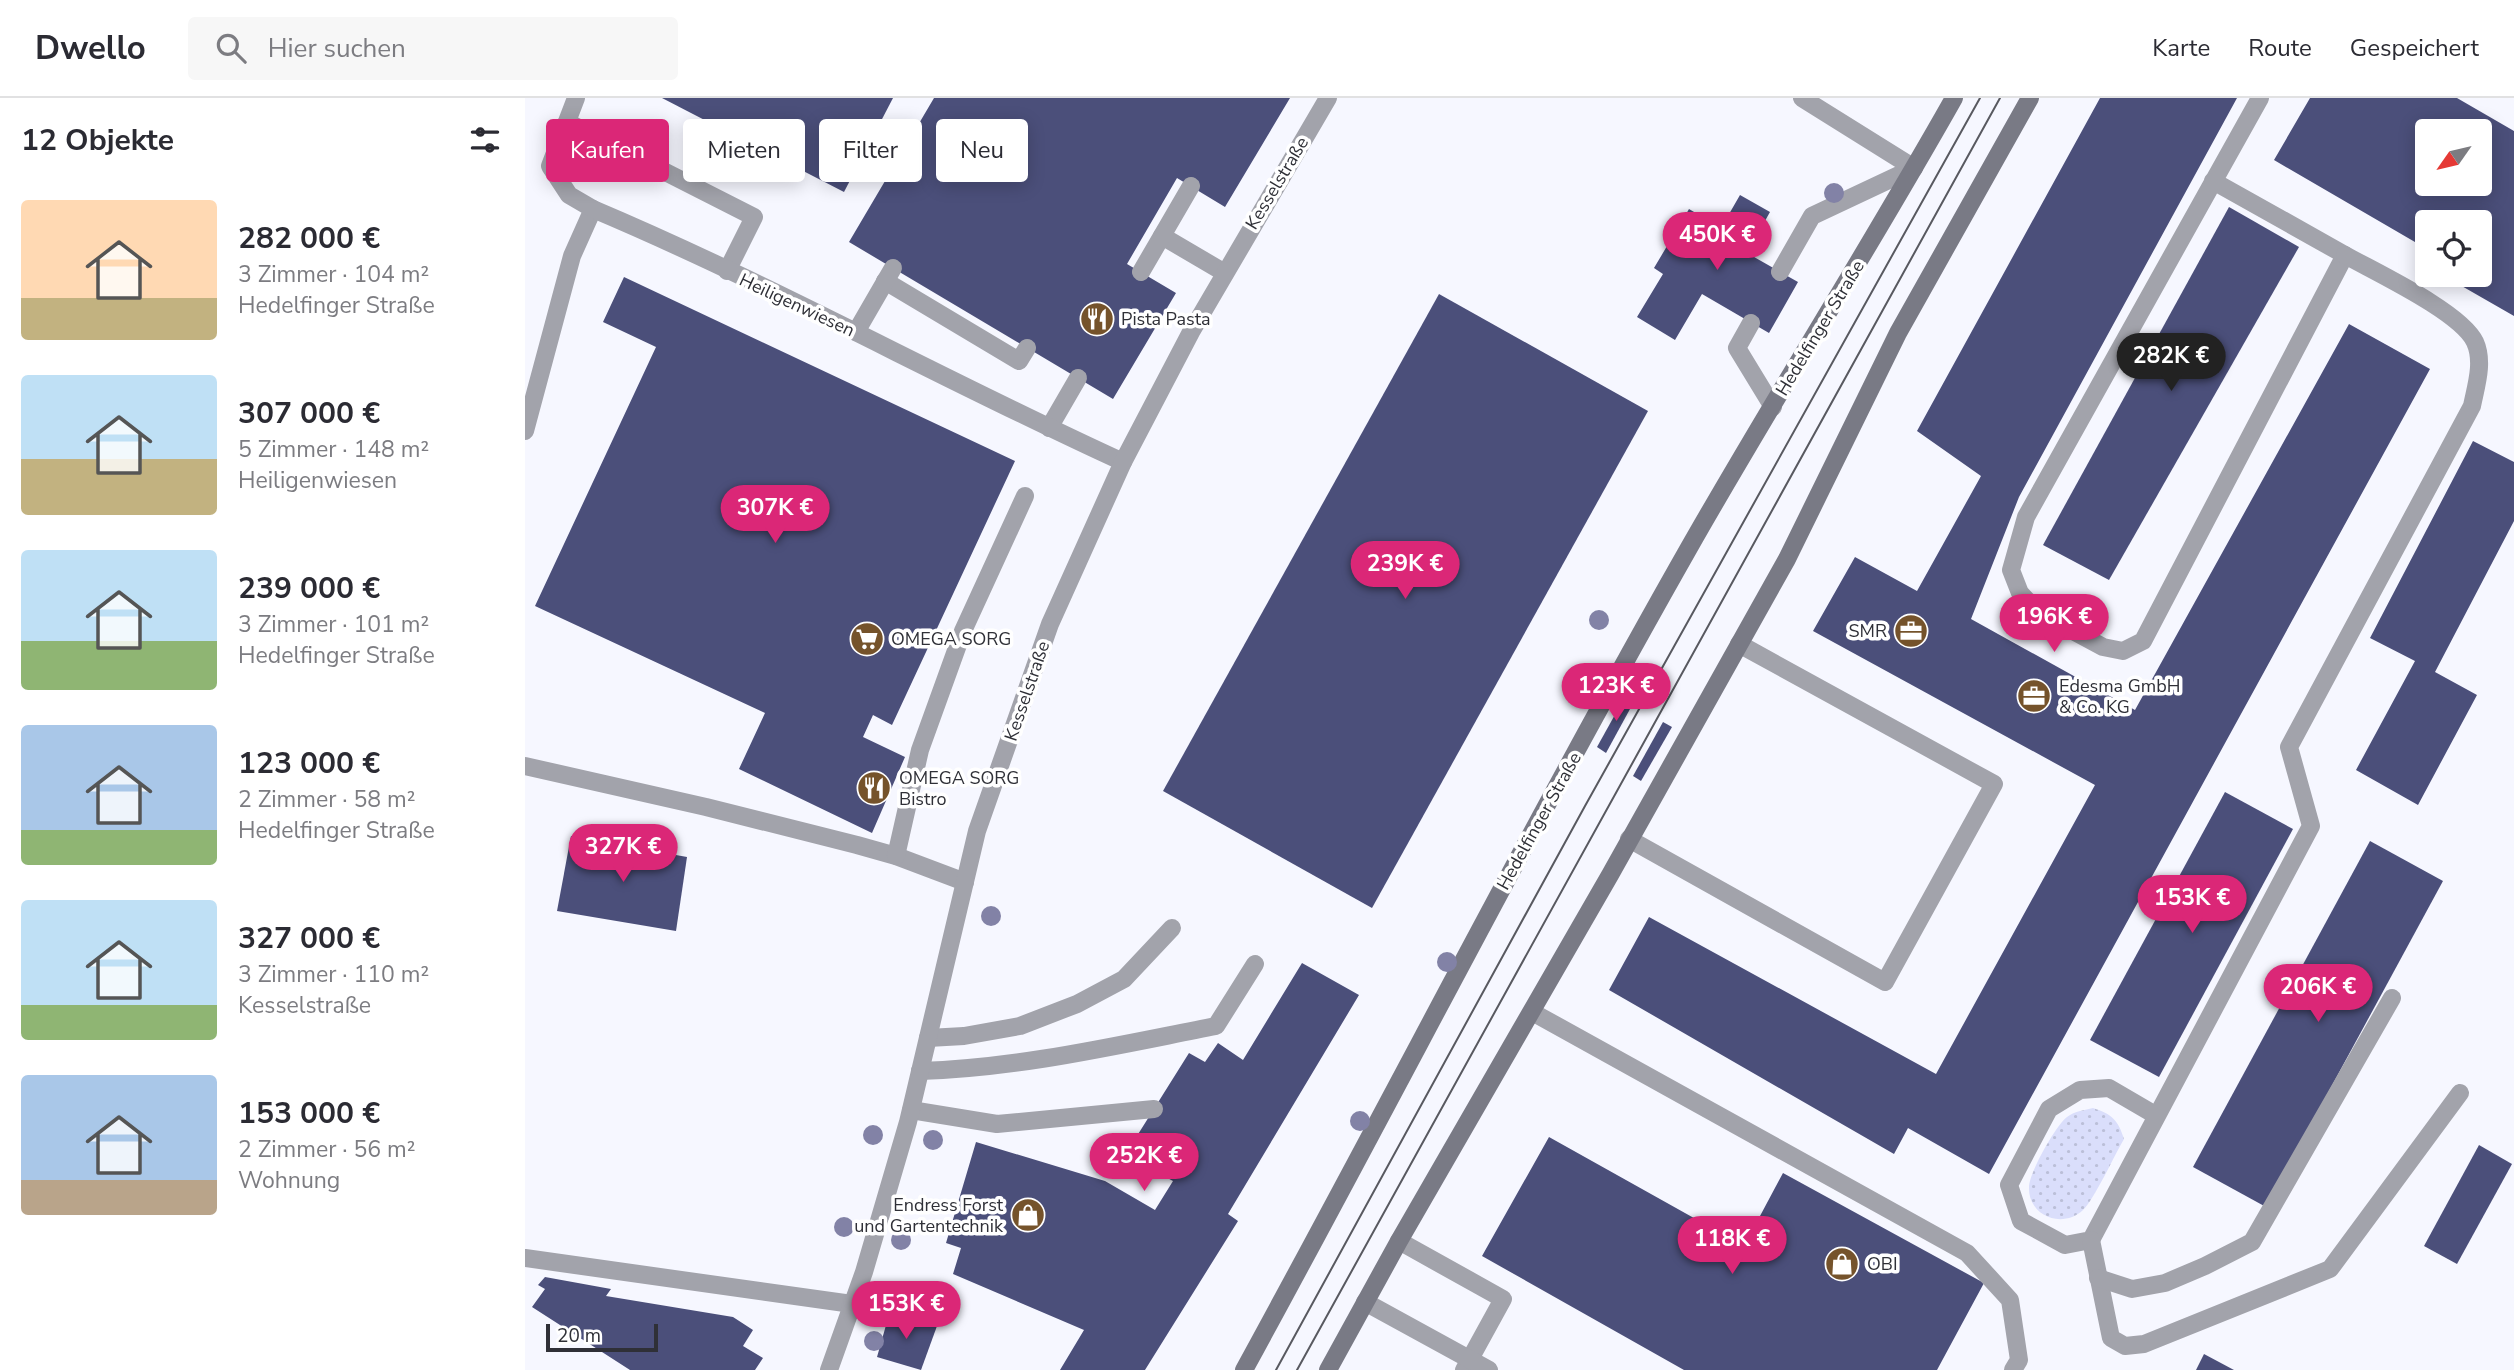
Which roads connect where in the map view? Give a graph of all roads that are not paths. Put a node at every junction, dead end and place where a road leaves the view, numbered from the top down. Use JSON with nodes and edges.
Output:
{"nodes":[{"id":1,"x":576,"y":98,"type":"edge"},
{"id":2,"x":1328,"y":98,"type":"edge"},
{"id":3,"x":1802,"y":98,"type":"edge"},
{"id":4,"x":1954,"y":98,"type":"edge"},
{"id":5,"x":2030,"y":98,"type":"edge"},
{"id":6,"x":2260,"y":98,"type":"edge"},
{"id":7,"x":568,"y":119,"type":"edge"},
{"id":8,"x":1915,"y":169,"type":"junction"},
{"id":9,"x":669,"y":174,"type":"edge"},
{"id":10,"x":2213,"y":181,"type":"junction"},
{"id":11,"x":560,"y":182,"type":"edge"},
{"id":12,"x":1191,"y":186,"type":"dead end"},
{"id":13,"x":593,"y":209,"type":"junction"},
{"id":14,"x":1162,"y":236,"type":"junction"},
{"id":15,"x":2345,"y":255,"type":"junction"},
{"id":16,"x":727,"y":271,"type":"junction"},
{"id":17,"x":1141,"y":272,"type":"dead end"},
{"id":18,"x":1780,"y":272,"type":"dead end"},
{"id":19,"x":1225,"y":273,"type":"junction"},
{"id":20,"x":1751,"y":323,"type":"dead end"},
{"id":21,"x":856,"y":332,"type":"junction"},
{"id":22,"x":1027,"y":348,"type":"dead end"},
{"id":23,"x":1077,"y":378,"type":"dead end"},
{"id":24,"x":1773,"y":407,"type":"junction"},
{"id":25,"x":1049,"y":428,"type":"junction"},
{"id":26,"x":525,"y":431,"type":"edge"},
{"id":27,"x":1123,"y":462,"type":"junction"},
{"id":28,"x":1025,"y":496,"type":"dead end"},
{"id":29,"x":1739,"y":643,"type":"junction"},
{"id":30,"x":525,"y":766,"type":"edge"},
{"id":31,"x":1629,"y":839,"type":"junction"},
{"id":32,"x":897,"y":856,"type":"junction"},
{"id":33,"x":965,"y":882,"type":"junction"},
{"id":34,"x":1172,"y":928,"type":"dead end"},
{"id":35,"x":1255,"y":964,"type":"dead end"},
{"id":36,"x":2392,"y":998,"type":"dead end"},
{"id":37,"x":1531,"y":1012,"type":"junction"},
{"id":38,"x":928,"y":1038,"type":"junction"},
{"id":39,"x":921,"y":1071,"type":"junction"},
{"id":40,"x":2460,"y":1093,"type":"dead end"},
{"id":41,"x":1154,"y":1109,"type":"dead end"},
{"id":42,"x":911,"y":1110,"type":"junction"},
{"id":43,"x":2157,"y":1116,"type":"junction"},
{"id":44,"x":2091,"y":1240,"type":"junction"},
{"id":45,"x":1399,"y":1241,"type":"junction"},
{"id":46,"x":525,"y":1258,"type":"edge"},
{"id":47,"x":2098,"y":1278,"type":"junction"},
{"id":48,"x":1365,"y":1302,"type":"junction"},
{"id":49,"x":852,"y":1304,"type":"junction"},
{"id":50,"x":829,"y":1370,"type":"edge"},
{"id":51,"x":1244,"y":1370,"type":"edge"},
{"id":52,"x":1328,"y":1370,"type":"edge"},
{"id":53,"x":1464,"y":1370,"type":"edge"},
{"id":54,"x":1489,"y":1370,"type":"edge"},
{"id":55,"x":2013,"y":1370,"type":"edge"}],
"edges":[{"from":1,"to":7,"type":"street","name":"Heiligenwiesen"},
{"from":2,"to":19,"type":"street","name":"Kesselstraße"},
{"from":3,"to":8,"type":"street"},
{"from":4,"to":8,"type":"street","name":"Hedelfinger Straße"},
{"from":5,"to":29,"type":"street"},
{"from":6,"to":10,"type":"street"},
{"from":8,"to":18,"type":"street"},
{"from":8,"to":24,"type":"street","name":"Hedelfinger Straße"},
{"from":9,"to":16,"type":"street"},
{"from":10,"to":15,"type":"street"},
{"from":10,"to":15,"type":"street"},
{"from":11,"to":13,"type":"street","name":"Heiligenwiesen"},
{"from":12,"to":14,"type":"street"},
{"from":13,"to":16,"type":"street","name":"Heiligenwiesen"},
{"from":13,"to":26,"type":"street"},
{"from":14,"to":17,"type":"street"},
{"from":14,"to":19,"type":"street"},
{"from":15,"to":43,"type":"street"},
{"from":16,"to":21,"type":"street","name":"Heiligenwiesen"},
{"from":19,"to":27,"type":"street","name":"Kesselstraße"},
{"from":20,"to":24,"type":"street"},
{"from":21,"to":22,"type":"street"},
{"from":21,"to":25,"type":"street","name":"Heiligenwiesen"},
{"from":23,"to":25,"type":"street"},
{"from":24,"to":51,"type":"street","name":"Hedelfinger Straße"},
{"from":25,"to":27,"type":"street","name":"Heiligenwiesen"},
{"from":27,"to":33,"type":"street","name":"Kesselstraße"},
{"from":28,"to":32,"type":"street"},
{"from":29,"to":31,"type":"street"},
{"from":29,"to":31,"type":"street"},
{"from":30,"to":32,"type":"street"},
{"from":31,"to":37,"type":"street"},
{"from":32,"to":33,"type":"street"},
{"from":33,"to":38,"type":"street","name":"Kesselstraße"},
{"from":34,"to":38,"type":"street"},
{"from":35,"to":39,"type":"street"},
{"from":36,"to":47,"type":"street"},
{"from":37,"to":45,"type":"street"},
{"from":37,"to":55,"type":"street"},
{"from":38,"to":39,"type":"street","name":"Kesselstraße"},
{"from":39,"to":42,"type":"street","name":"Kesselstraße"},
{"from":40,"to":47,"type":"street"},
{"from":41,"to":42,"type":"street"},
{"from":42,"to":49,"type":"street","name":"Kesselstraße"},
{"from":43,"to":44,"type":"street"},
{"from":43,"to":44,"type":"street"},
{"from":44,"to":47,"type":"street"},
{"from":45,"to":48,"type":"street"},
{"from":45,"to":53,"type":"street"},
{"from":46,"to":49,"type":"street"},
{"from":48,"to":52,"type":"street"},
{"from":48,"to":54,"type":"street"},
{"from":49,"to":50,"type":"street","name":"Kesselstraße"}]}
